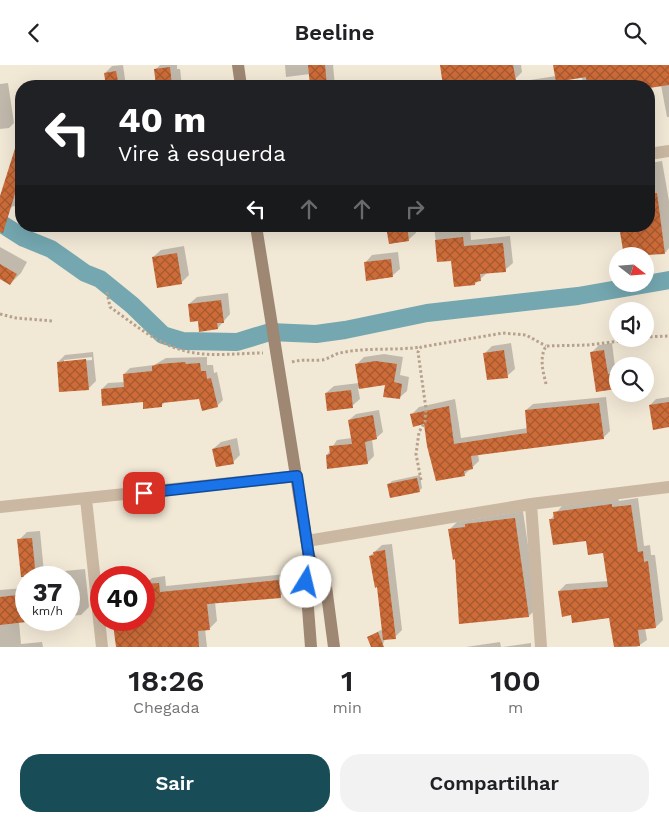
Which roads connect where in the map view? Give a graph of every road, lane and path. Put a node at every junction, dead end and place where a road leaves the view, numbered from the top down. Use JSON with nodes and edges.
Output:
{"nodes":[{"id":1,"x":238,"y":65,"type":"edge"},
{"id":2,"x":240,"y":80,"type":"edge"},
{"id":3,"x":669,"y":151,"type":"edge"},
{"id":4,"x":655,"y":153,"type":"edge"},
{"id":5,"x":257,"y":232,"type":"edge"},
{"id":6,"x":107,"y":292,"type":"dead end"},
{"id":7,"x":0,"y":314,"type":"edge"},
{"id":8,"x":53,"y":321,"type":"dead end"},
{"id":9,"x":669,"y":335,"type":"edge"},
{"id":10,"x":654,"y":336,"type":"edge"},
{"id":11,"x":609,"y":342,"type":"edge"},
{"id":12,"x":546,"y":346,"type":"junction"},
{"id":13,"x":421,"y":347,"type":"junction"},
{"id":14,"x":268,"y":353,"type":"dead end"},
{"id":15,"x":286,"y":364,"type":"dead end"},
{"id":16,"x":546,"y":384,"type":"dead end"},
{"id":17,"x":297,"y":476,"type":"junction"},
{"id":18,"x":421,"y":480,"type":"dead end"},
{"id":19,"x":669,"y":487,"type":"edge"},
{"id":20,"x":86,"y":499,"type":"junction"},
{"id":21,"x":531,"y":504,"type":"junction"},
{"id":22,"x":0,"y":507,"type":"edge"},
{"id":23,"x":307,"y":541,"type":"junction"},
{"id":24,"x":309,"y":557,"type":"junction"},
{"id":25,"x":102,"y":647,"type":"edge"},
{"id":26,"x":311,"y":647,"type":"edge"},
{"id":27,"x":334,"y":647,"type":"edge"},
{"id":28,"x":541,"y":647,"type":"edge"}],
"edges":[{"from":1,"to":2,"type":"street"},
{"from":3,"to":4,"type":"street"},
{"from":5,"to":17,"type":"street"},
{"from":6,"to":14,"type":"path"},
{"from":7,"to":8,"type":"path"},
{"from":9,"to":10,"type":"path"},
{"from":11,"to":12,"type":"path"},
{"from":12,"to":13,"type":"path"},
{"from":12,"to":16,"type":"path"},
{"from":13,"to":15,"type":"path"},
{"from":13,"to":18,"type":"path"},
{"from":17,"to":20,"type":"street"},
{"from":17,"to":23,"type":"street"},
{"from":19,"to":21,"type":"street"},
{"from":20,"to":22,"type":"street"},
{"from":20,"to":25,"type":"street"},
{"from":21,"to":23,"type":"street"},
{"from":21,"to":28,"type":"street"},
{"from":23,"to":24,"type":"street"},
{"from":24,"to":26,"type":"street"},
{"from":24,"to":27,"type":"street"}]}
